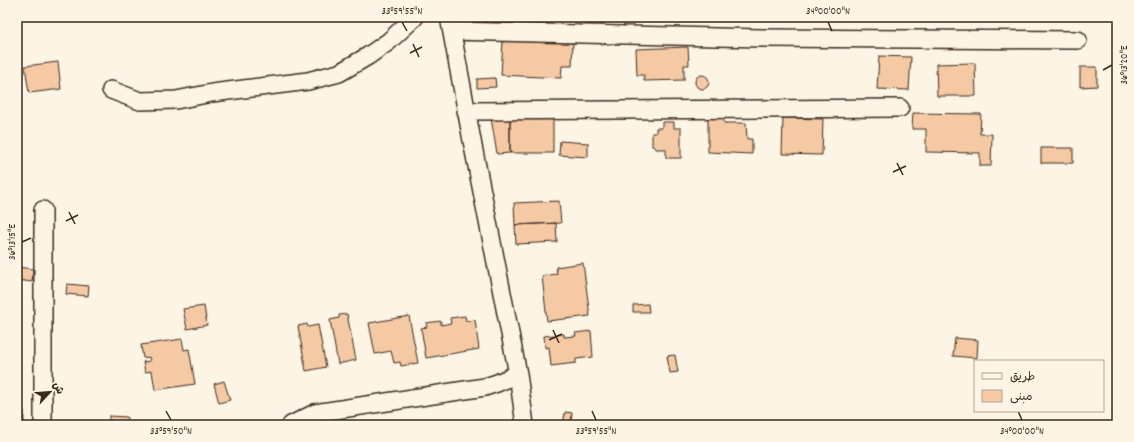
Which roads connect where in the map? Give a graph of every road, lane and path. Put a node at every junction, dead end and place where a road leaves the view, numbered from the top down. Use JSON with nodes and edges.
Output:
{"nodes":[{"id":1,"x":415,"y":17,"type":"edge"},
{"id":2,"x":450,"y":24,"type":"edge"},
{"id":3,"x":1078,"y":40,"type":"dead end"},
{"id":4,"x":111,"y":90,"type":"dead end"},
{"id":5,"x":900,"y":108,"type":"dead end"},
{"id":6,"x":466,"y":111,"type":"junction"},
{"id":7,"x":43,"y":210,"type":"dead end"},
{"id":8,"x":518,"y":374,"type":"junction"},
{"id":9,"x":43,"y":425,"type":"edge"},
{"id":10,"x":291,"y":425,"type":"edge"},
{"id":11,"x":525,"y":425,"type":"edge"}],
"edges":[{"from":1,"to":4,"type":"street"},
{"from":2,"to":3,"type":"street"},
{"from":2,"to":6,"type":"street"},
{"from":5,"to":6,"type":"street"},
{"from":6,"to":8,"type":"street"},
{"from":7,"to":9,"type":"street"},
{"from":8,"to":10,"type":"street"},
{"from":8,"to":11,"type":"street"}]}
